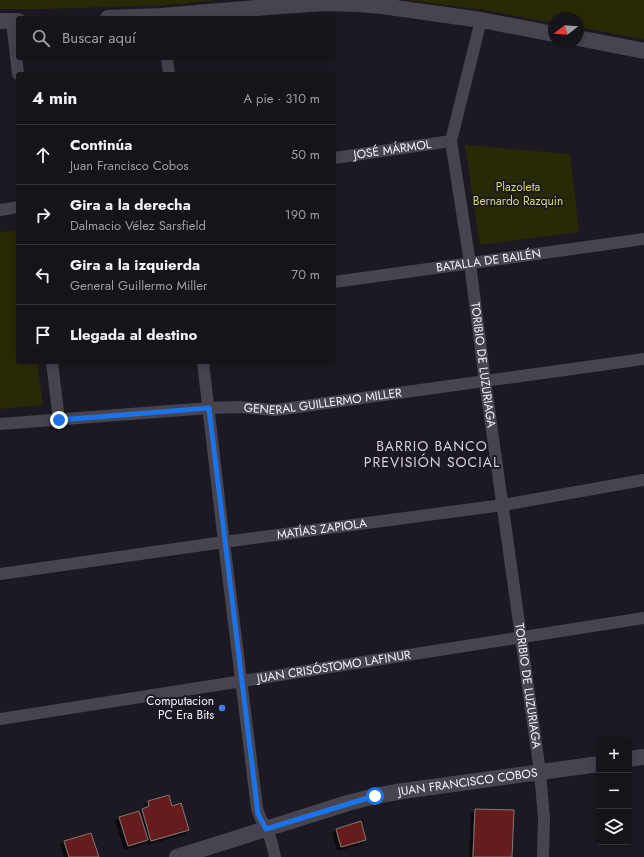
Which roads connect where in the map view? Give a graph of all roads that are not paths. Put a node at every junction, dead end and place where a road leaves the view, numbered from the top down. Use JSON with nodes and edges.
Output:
{"nodes":[{"id":1,"x":172,"y":16,"type":"edge"},
{"id":2,"x":481,"y":20,"type":"junction"},
{"id":3,"x":10,"y":21,"type":"edge"},
{"id":4,"x":548,"y":33,"type":"edge"},
{"id":5,"x":584,"y":39,"type":"edge"},
{"id":6,"x":644,"y":51,"type":"edge"},
{"id":7,"x":167,"y":60,"type":"edge"},
{"id":8,"x":18,"y":72,"type":"edge"},
{"id":9,"x":169,"y":72,"type":"edge"},
{"id":10,"x":451,"y":141,"type":"junction"},
{"id":11,"x":336,"y":158,"type":"edge"},
{"id":12,"x":16,"y":207,"type":"edge"},
{"id":13,"x":0,"y":210,"type":"edge"},
{"id":14,"x":644,"y":239,"type":"edge"},
{"id":15,"x":470,"y":263,"type":"junction"},
{"id":16,"x":336,"y":282,"type":"edge"},
{"id":17,"x":644,"y":359,"type":"edge"},
{"id":18,"x":52,"y":364,"type":"edge"},
{"id":19,"x":203,"y":364,"type":"edge"},
{"id":20,"x":486,"y":381,"type":"junction"},
{"id":21,"x":209,"y":408,"type":"junction"},
{"id":22,"x":59,"y":420,"type":"junction"},
{"id":23,"x":0,"y":424,"type":"edge"},
{"id":24,"x":644,"y":480,"type":"edge"},
{"id":25,"x":503,"y":505,"type":"junction"},
{"id":26,"x":224,"y":542,"type":"junction"},
{"id":27,"x":0,"y":574,"type":"edge"},
{"id":28,"x":644,"y":618,"type":"edge"},
{"id":29,"x":521,"y":637,"type":"junction"},
{"id":30,"x":242,"y":682,"type":"junction"},
{"id":31,"x":0,"y":719,"type":"edge"},
{"id":32,"x":644,"y":757,"type":"edge"},
{"id":33,"x":632,"y":759,"type":"edge"},
{"id":34,"x":596,"y":764,"type":"edge"},
{"id":35,"x":540,"y":772,"type":"junction"},
{"id":36,"x":266,"y":829,"type":"junction"},
{"id":37,"x":178,"y":857,"type":"edge"},
{"id":38,"x":275,"y":857,"type":"edge"},
{"id":39,"x":543,"y":857,"type":"edge"}],
"edges":[{"from":1,"to":2,"type":"street"},
{"from":2,"to":4,"type":"street"},
{"from":2,"to":10,"type":"street","name":"TORIBIO DE LUZURIAGA"},
{"from":3,"to":8,"type":"street"},
{"from":5,"to":6,"type":"street"},
{"from":7,"to":9,"type":"street"},
{"from":10,"to":11,"type":"street","name":"JOSÉ MÁRMOL"},
{"from":10,"to":15,"type":"street","name":"TORIBIO DE LUZURIAGA"},
{"from":12,"to":13,"type":"street"},
{"from":14,"to":15,"type":"street","name":"BATALLA DE BAILÉN"},
{"from":15,"to":16,"type":"street","name":"BATALLA DE BAILÉN"},
{"from":15,"to":20,"type":"street","name":"TORIBIO DE LUZURIAGA"},
{"from":17,"to":20,"type":"street","name":"GENERAL GUILLERMO MILLER"},
{"from":18,"to":22,"type":"street"},
{"from":19,"to":21,"type":"street"},
{"from":20,"to":21,"type":"street","name":"GENERAL GUILLERMO MILLER"},
{"from":20,"to":25,"type":"street","name":"TORIBIO DE LUZURIAGA"},
{"from":21,"to":22,"type":"street","name":"GENERAL GUILLERMO MILLER"},
{"from":21,"to":26,"type":"street"},
{"from":22,"to":23,"type":"street","name":"GENERAL GUILLERMO MILLER"},
{"from":24,"to":25,"type":"street","name":"MATÍAS ZAPIOLA"},
{"from":25,"to":26,"type":"street","name":"MATÍAS ZAPIOLA"},
{"from":25,"to":29,"type":"street","name":"TORIBIO DE LUZURIAGA"},
{"from":26,"to":27,"type":"street","name":"MATÍAS ZAPIOLA"},
{"from":26,"to":30,"type":"street"},
{"from":28,"to":29,"type":"street","name":"JUAN CRISÓSTOMO LAFINUR"},
{"from":29,"to":30,"type":"street","name":"JUAN CRISÓSTOMO LAFINUR"},
{"from":29,"to":35,"type":"street","name":"TORIBIO DE LUZURIAGA"},
{"from":30,"to":31,"type":"street","name":"JUAN CRISÓSTOMO LAFINUR"},
{"from":30,"to":36,"type":"street"},
{"from":32,"to":33,"type":"street"},
{"from":34,"to":35,"type":"street","name":"JUAN FRANCISCO COBOS"},
{"from":35,"to":36,"type":"street","name":"JUAN FRANCISCO COBOS"},
{"from":35,"to":39,"type":"street","name":"TORIBIO DE LUZURIAGA"},
{"from":36,"to":37,"type":"street","name":"JUAN FRANCISCO COBOS"},
{"from":36,"to":38,"type":"street"}]}
